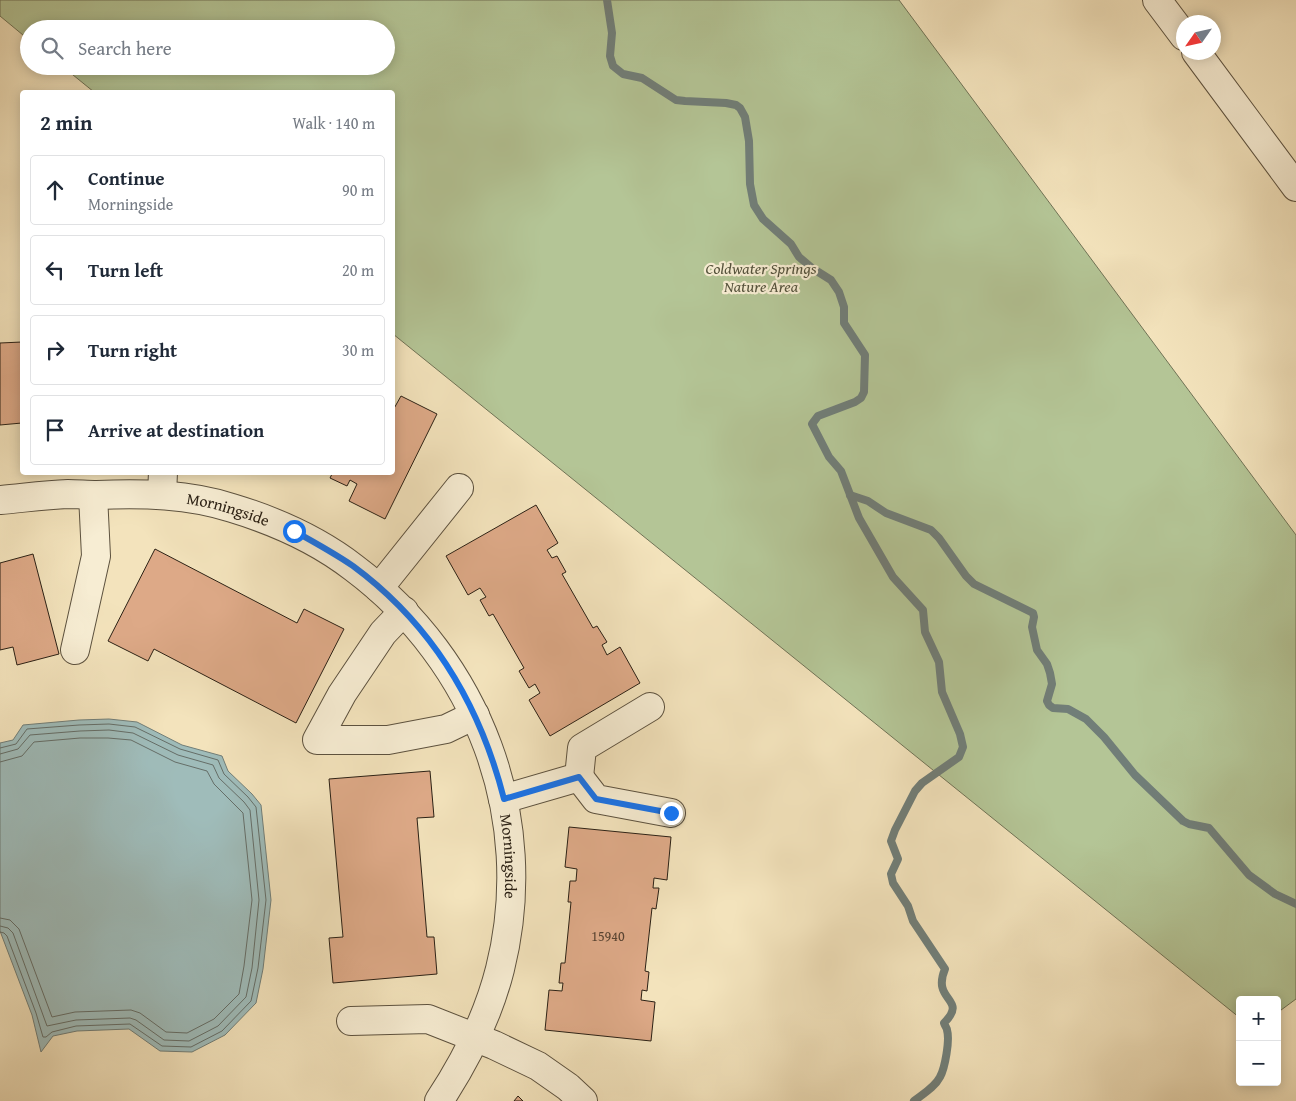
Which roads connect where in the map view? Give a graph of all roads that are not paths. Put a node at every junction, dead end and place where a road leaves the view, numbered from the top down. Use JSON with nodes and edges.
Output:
{"nodes":[{"id":1,"x":1157,"y":0,"type":"edge"},
{"id":2,"x":1176,"y":25,"type":"edge"},
{"id":3,"x":1202,"y":60,"type":"edge"},
{"id":4,"x":1296,"y":187,"type":"edge"},
{"id":5,"x":163,"y":484,"type":"edge"},
{"id":6,"x":459,"y":488,"type":"dead end"},
{"id":7,"x":93,"y":495,"type":"junction"},
{"id":8,"x":0,"y":500,"type":"edge"},
{"id":9,"x":379,"y":588,"type":"junction"},
{"id":10,"x":404,"y":611,"type":"junction"},
{"id":11,"x":75,"y":650,"type":"dead end"},
{"id":12,"x":650,"y":707,"type":"dead end"},
{"id":13,"x":475,"y":715,"type":"junction"},
{"id":14,"x":579,"y":777,"type":"junction"},
{"id":15,"x":504,"y":799,"type":"junction"},
{"id":16,"x":671,"y":813,"type":"dead end"},
{"id":17,"x":351,"y":1021,"type":"dead end"},
{"id":18,"x":476,"y":1038,"type":"junction"},
{"id":19,"x":439,"y":1101,"type":"edge"},
{"id":20,"x":583,"y":1101,"type":"edge"}],
"edges":[{"from":1,"to":2,"type":"street"},
{"from":3,"to":4,"type":"street"},
{"from":5,"to":7,"type":"street","name":"Morningside"},
{"from":5,"to":9,"type":"street","name":"Morningside"},
{"from":6,"to":9,"type":"street"},
{"from":7,"to":8,"type":"street","name":"Morningside"},
{"from":7,"to":11,"type":"street"},
{"from":9,"to":10,"type":"street","name":"Morningside"},
{"from":10,"to":13,"type":"street","name":"Morningside"},
{"from":10,"to":13,"type":"street"},
{"from":12,"to":14,"type":"street"},
{"from":13,"to":15,"type":"street","name":"Morningside"},
{"from":14,"to":15,"type":"street"},
{"from":14,"to":16,"type":"street"},
{"from":15,"to":18,"type":"street","name":"Morningside"},
{"from":17,"to":18,"type":"street"},
{"from":18,"to":19,"type":"street","name":"Morningside"},
{"from":18,"to":20,"type":"street"}]}
